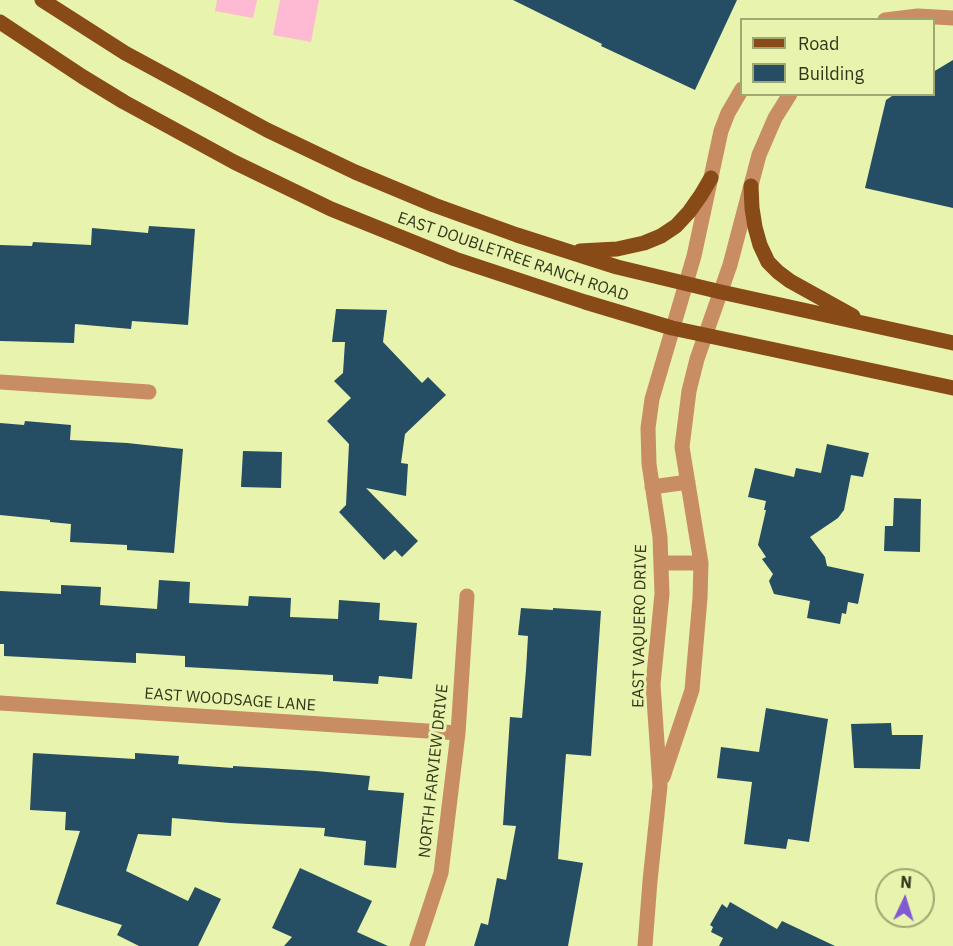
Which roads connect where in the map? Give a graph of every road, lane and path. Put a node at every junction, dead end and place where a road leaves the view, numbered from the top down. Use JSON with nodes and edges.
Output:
{"nodes":[{"id":1,"x":42,"y":0,"type":"edge"},
{"id":2,"x":902,"y":18,"type":"edge"},
{"id":3,"x":953,"y":18,"type":"edge"},
{"id":4,"x":0,"y":22,"type":"edge"},
{"id":5,"x":740,"y":91,"type":"edge"},
{"id":6,"x":789,"y":96,"type":"edge"},
{"id":7,"x":711,"y":178,"type":"junction"},
{"id":8,"x":751,"y":186,"type":"junction"},
{"id":9,"x":565,"y":251,"type":"junction"},
{"id":10,"x":686,"y":284,"type":"junction"},
{"id":11,"x":721,"y":292,"type":"junction"},
{"id":12,"x":869,"y":325,"type":"junction"},
{"id":13,"x":672,"y":328,"type":"junction"},
{"id":14,"x":706,"y":335,"type":"junction"},
{"id":15,"x":953,"y":343,"type":"edge"},
{"id":16,"x":0,"y":382,"type":"edge"},
{"id":17,"x":953,"y":388,"type":"edge"},
{"id":18,"x":149,"y":392,"type":"dead end"},
{"id":19,"x":688,"y":482,"type":"junction"},
{"id":20,"x":652,"y":487,"type":"junction"},
{"id":21,"x":661,"y":563,"type":"junction"},
{"id":22,"x":701,"y":563,"type":"junction"},
{"id":23,"x":467,"y":596,"type":"dead end"},
{"id":24,"x":0,"y":704,"type":"edge"},
{"id":25,"x":458,"y":733,"type":"junction"},
{"id":26,"x":660,"y":786,"type":"junction"},
{"id":27,"x":417,"y":946,"type":"edge"},
{"id":28,"x":645,"y":946,"type":"edge"}],
"edges":[{"from":1,"to":9,"type":"main road","name":"EAST DOUBLETREE RANCH ROAD"},
{"from":2,"to":3,"type":"street"},
{"from":4,"to":13,"type":"main road","name":"EAST DOUBLETREE RANCH ROAD"},
{"from":5,"to":7,"type":"street","name":"EAST VAQUERO DRIVE"},
{"from":6,"to":8,"type":"street","name":"EAST VAQUERO DRIVE"},
{"from":7,"to":9,"type":"main road"},
{"from":7,"to":10,"type":"street","name":"EAST VAQUERO DRIVE"},
{"from":8,"to":11,"type":"street","name":"EAST VAQUERO DRIVE"},
{"from":8,"to":12,"type":"main road"},
{"from":9,"to":10,"type":"main road","name":"EAST DOUBLETREE RANCH ROAD"},
{"from":10,"to":11,"type":"main road","name":"EAST DOUBLETREE RANCH ROAD"},
{"from":10,"to":13,"type":"street","name":"EAST VAQUERO DRIVE"},
{"from":11,"to":12,"type":"main road","name":"EAST DOUBLETREE RANCH ROAD"},
{"from":11,"to":14,"type":"street","name":"EAST VAQUERO DRIVE"},
{"from":12,"to":15,"type":"main road","name":"EAST DOUBLETREE RANCH ROAD"},
{"from":13,"to":14,"type":"main road","name":"EAST DOUBLETREE RANCH ROAD"},
{"from":13,"to":20,"type":"street","name":"EAST VAQUERO DRIVE"},
{"from":14,"to":17,"type":"main road","name":"EAST DOUBLETREE RANCH ROAD"},
{"from":14,"to":19,"type":"street","name":"EAST VAQUERO DRIVE"},
{"from":16,"to":18,"type":"street"},
{"from":19,"to":20,"type":"street"},
{"from":19,"to":22,"type":"street","name":"EAST VAQUERO DRIVE"},
{"from":20,"to":21,"type":"street","name":"EAST VAQUERO DRIVE"},
{"from":21,"to":22,"type":"street"},
{"from":21,"to":26,"type":"street","name":"EAST VAQUERO DRIVE"},
{"from":22,"to":26,"type":"street","name":"EAST VAQUERO DRIVE"},
{"from":23,"to":25,"type":"street","name":"NORTH FARVIEW DRIVE"},
{"from":24,"to":25,"type":"street","name":"EAST WOODSAGE LANE"},
{"from":25,"to":27,"type":"street","name":"NORTH FARVIEW DRIVE"},
{"from":26,"to":28,"type":"street","name":"EAST VAQUERO DRIVE"}]}
